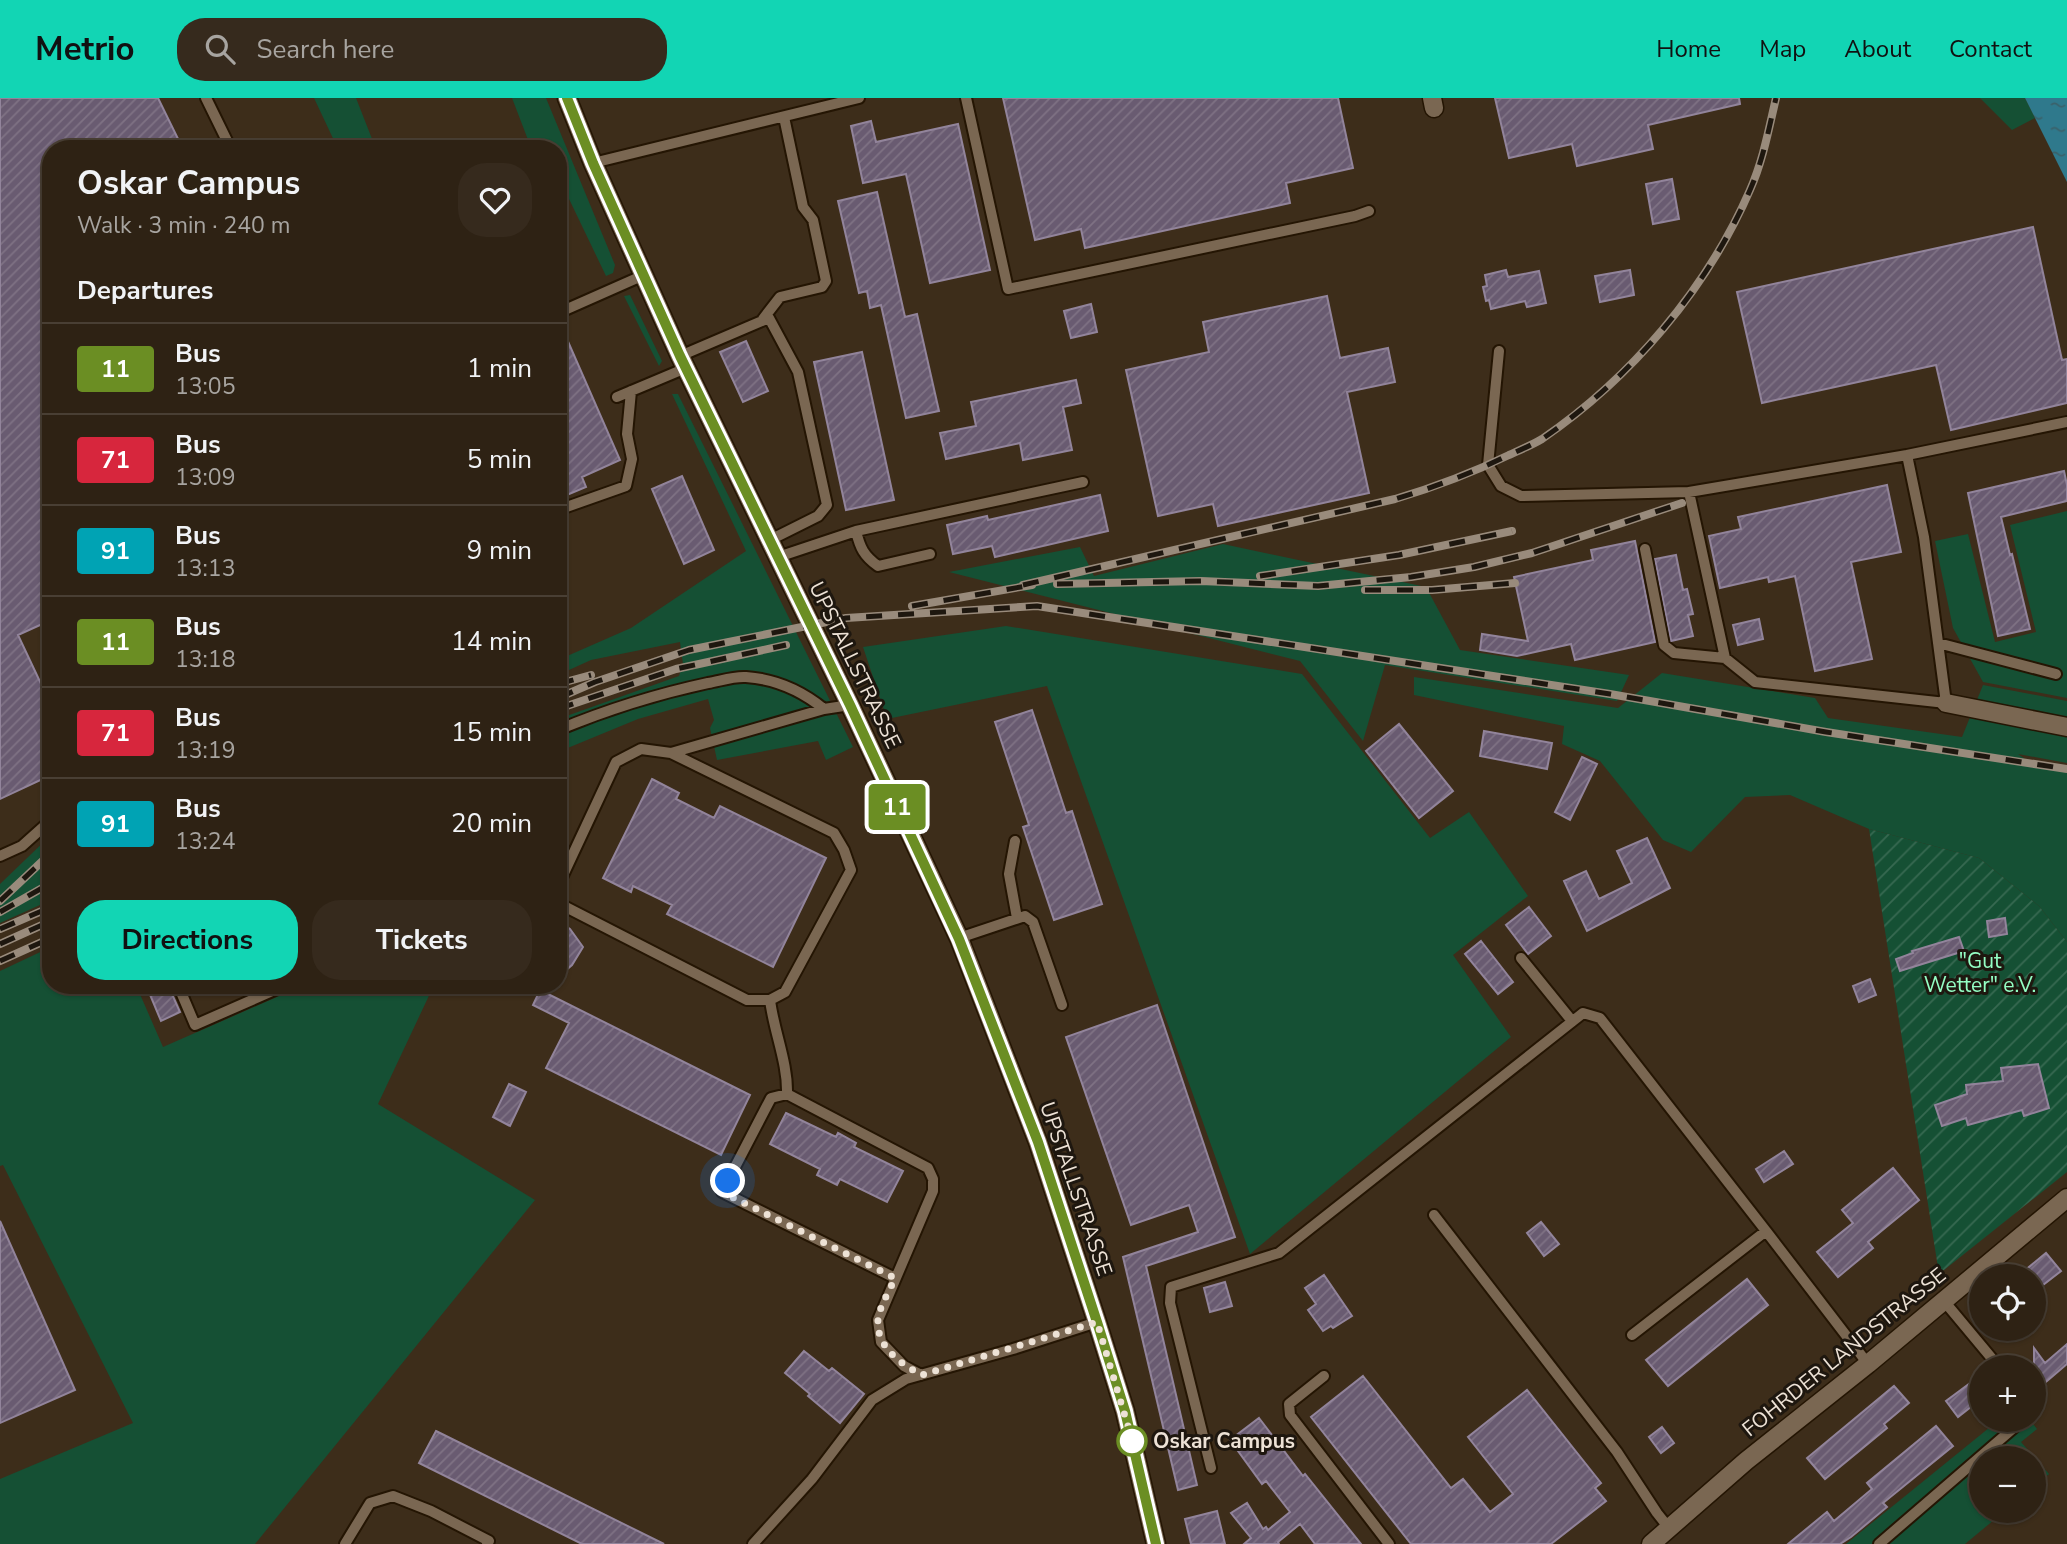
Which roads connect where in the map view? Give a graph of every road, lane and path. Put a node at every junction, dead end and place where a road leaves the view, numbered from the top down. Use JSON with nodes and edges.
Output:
{"nodes":[{"id":1,"x":206,"y":98,"type":"edge"},
{"id":2,"x":567,"y":98,"type":"edge"},
{"id":3,"x":859,"y":98,"type":"edge"},
{"id":4,"x":966,"y":98,"type":"edge"},
{"id":5,"x":784,"y":117,"type":"junction"},
{"id":6,"x":227,"y":140,"type":"edge"},
{"id":7,"x":593,"y":163,"type":"junction"},
{"id":8,"x":1369,"y":211,"type":"dead end"},
{"id":9,"x":644,"y":275,"type":"junction"},
{"id":10,"x":567,"y":309,"type":"edge"},
{"id":11,"x":762,"y":319,"type":"junction"},
{"id":12,"x":1499,"y":351,"type":"dead end"},
{"id":13,"x":683,"y":362,"type":"junction"},
{"id":14,"x":631,"y":391,"type":"junction"},
{"id":15,"x":617,"y":397,"type":"dead end"},
{"id":16,"x":2067,"y":422,"type":"edge"},
{"id":17,"x":1907,"y":455,"type":"junction"},
{"id":18,"x":1083,"y":482,"type":"dead end"},
{"id":19,"x":1689,"y":492,"type":"junction"},
{"id":20,"x":567,"y":507,"type":"edge"},
{"id":21,"x":856,"y":531,"type":"junction"},
{"id":22,"x":770,"y":540,"type":"junction"},
{"id":23,"x":1645,"y":550,"type":"dead end"},
{"id":24,"x":930,"y":554,"type":"dead end"},
{"id":25,"x":778,"y":557,"type":"junction"},
{"id":26,"x":1938,"y":643,"type":"junction"},
{"id":27,"x":1725,"y":658,"type":"junction"},
{"id":28,"x":2056,"y":674,"type":"dead end"},
{"id":29,"x":1946,"y":703,"type":"junction"},
{"id":30,"x":850,"y":705,"type":"junction"},
{"id":31,"x":824,"y":709,"type":"junction"},
{"id":32,"x":567,"y":726,"type":"edge"},
{"id":33,"x":2067,"y":727,"type":"edge"},
{"id":34,"x":671,"y":753,"type":"junction"},
{"id":35,"x":42,"y":828,"type":"edge"},
{"id":36,"x":1015,"y":842,"type":"dead end"},
{"id":37,"x":0,"y":856,"type":"edge"},
{"id":38,"x":567,"y":867,"type":"edge"},
{"id":39,"x":567,"y":908,"type":"edge"},
{"id":40,"x":1017,"y":918,"type":"junction"},
{"id":41,"x":959,"y":939,"type":"junction"},
{"id":42,"x":1521,"y":958,"type":"dead end"},
{"id":43,"x":182,"y":994,"type":"edge"},
{"id":44,"x":266,"y":994,"type":"edge"},
{"id":45,"x":770,"y":1000,"type":"junction"},
{"id":46,"x":1062,"y":1005,"type":"dead end"},
{"id":47,"x":1572,"y":1021,"type":"junction"},
{"id":48,"x":787,"y":1094,"type":"junction"},
{"id":49,"x":1691,"y":1112,"type":"dead end"},
{"id":50,"x":1680,"y":1121,"type":"junction"},
{"id":51,"x":2067,"y":1198,"type":"edge"},
{"id":52,"x":1434,"y":1215,"type":"dead end"},
{"id":53,"x":1766,"y":1231,"type":"junction"},
{"id":54,"x":895,"y":1278,"type":"junction"},
{"id":55,"x":1944,"y":1301,"type":"junction"},
{"id":56,"x":1097,"y":1322,"type":"junction"},
{"id":57,"x":1632,"y":1335,"type":"dead end"},
{"id":58,"x":1989,"y":1355,"type":"edge"},
{"id":59,"x":1868,"y":1364,"type":"junction"},
{"id":60,"x":922,"y":1375,"type":"junction"},
{"id":61,"x":1324,"y":1376,"type":"dead end"},
{"id":62,"x":2009,"y":1432,"type":"edge"},
{"id":63,"x":1211,"y":1468,"type":"dead end"},
{"id":64,"x":1670,"y":1528,"type":"junction"},
{"id":65,"x":490,"y":1543,"type":"edge"},
{"id":66,"x":345,"y":1544,"type":"edge"},
{"id":67,"x":753,"y":1544,"type":"edge"},
{"id":68,"x":1156,"y":1544,"type":"edge"},
{"id":69,"x":1390,"y":1544,"type":"edge"},
{"id":70,"x":1651,"y":1544,"type":"edge"},
{"id":71,"x":1879,"y":1544,"type":"edge"}],
"edges":[{"from":1,"to":6,"type":"lane"},
{"from":2,"to":7,"type":"street","name":"UPSTALLSTRASSE"},
{"from":3,"to":5,"type":"lane"},
{"from":4,"to":8,"type":"lane"},
{"from":5,"to":7,"type":"lane"},
{"from":5,"to":11,"type":"lane"},
{"from":7,"to":9,"type":"street","name":"UPSTALLSTRASSE"},
{"from":9,"to":10,"type":"lane"},
{"from":9,"to":13,"type":"street","name":"UPSTALLSTRASSE"},
{"from":11,"to":13,"type":"lane"},
{"from":11,"to":22,"type":"lane"},
{"from":12,"to":19,"type":"lane"},
{"from":13,"to":14,"type":"lane"},
{"from":13,"to":22,"type":"street","name":"UPSTALLSTRASSE"},
{"from":14,"to":15,"type":"lane"},
{"from":14,"to":20,"type":"lane"},
{"from":16,"to":17,"type":"lane"},
{"from":17,"to":19,"type":"lane"},
{"from":17,"to":26,"type":"lane"},
{"from":18,"to":21,"type":"lane"},
{"from":19,"to":27,"type":"lane"},
{"from":21,"to":24,"type":"lane"},
{"from":21,"to":25,"type":"lane"},
{"from":22,"to":25,"type":"street","name":"UPSTALLSTRASSE"},
{"from":23,"to":27,"type":"lane"},
{"from":25,"to":30,"type":"street","name":"UPSTALLSTRASSE"},
{"from":26,"to":28,"type":"lane"},
{"from":26,"to":29,"type":"lane"},
{"from":27,"to":29,"type":"lane"},
{"from":29,"to":33,"type":"street"},
{"from":30,"to":31,"type":"lane"},
{"from":30,"to":41,"type":"street","name":"UPSTALLSTRASSE"},
{"from":31,"to":32,"type":"lane"},
{"from":31,"to":34,"type":"lane"},
{"from":34,"to":38,"type":"lane"},
{"from":34,"to":45,"type":"lane"},
{"from":35,"to":37,"type":"lane"},
{"from":36,"to":40,"type":"lane"},
{"from":39,"to":45,"type":"lane"},
{"from":40,"to":41,"type":"lane"},
{"from":40,"to":46,"type":"lane"},
{"from":41,"to":56,"type":"street","name":"UPSTALLSTRASSE"},
{"from":42,"to":47,"type":"lane"},
{"from":43,"to":44,"type":"lane"},
{"from":45,"to":48,"type":"lane"},
{"from":47,"to":50,"type":"lane"},
{"from":47,"to":63,"type":"lane"},
{"from":48,"to":54,"type":"lane"},
{"from":48,"to":54,"type":"lane"},
{"from":49,"to":50,"type":"lane"},
{"from":50,"to":53,"type":"lane"},
{"from":51,"to":55,"type":"street","name":"FOHRDER LANDSTRASSE"},
{"from":52,"to":64,"type":"lane"},
{"from":53,"to":57,"type":"lane"},
{"from":53,"to":59,"type":"lane"},
{"from":54,"to":60,"type":"lane"},
{"from":55,"to":58,"type":"lane"},
{"from":55,"to":59,"type":"street","name":"FOHRDER LANDSTRASSE"},
{"from":56,"to":60,"type":"lane"},
{"from":56,"to":68,"type":"street","name":"UPSTALLSTRASSE"},
{"from":59,"to":64,"type":"street","name":"FOHRDER LANDSTRASSE"},
{"from":60,"to":67,"type":"lane"},
{"from":61,"to":69,"type":"lane"},
{"from":62,"to":71,"type":"lane"},
{"from":64,"to":70,"type":"street","name":"FOHRDER LANDSTRASSE"},
{"from":65,"to":66,"type":"lane"}]}
